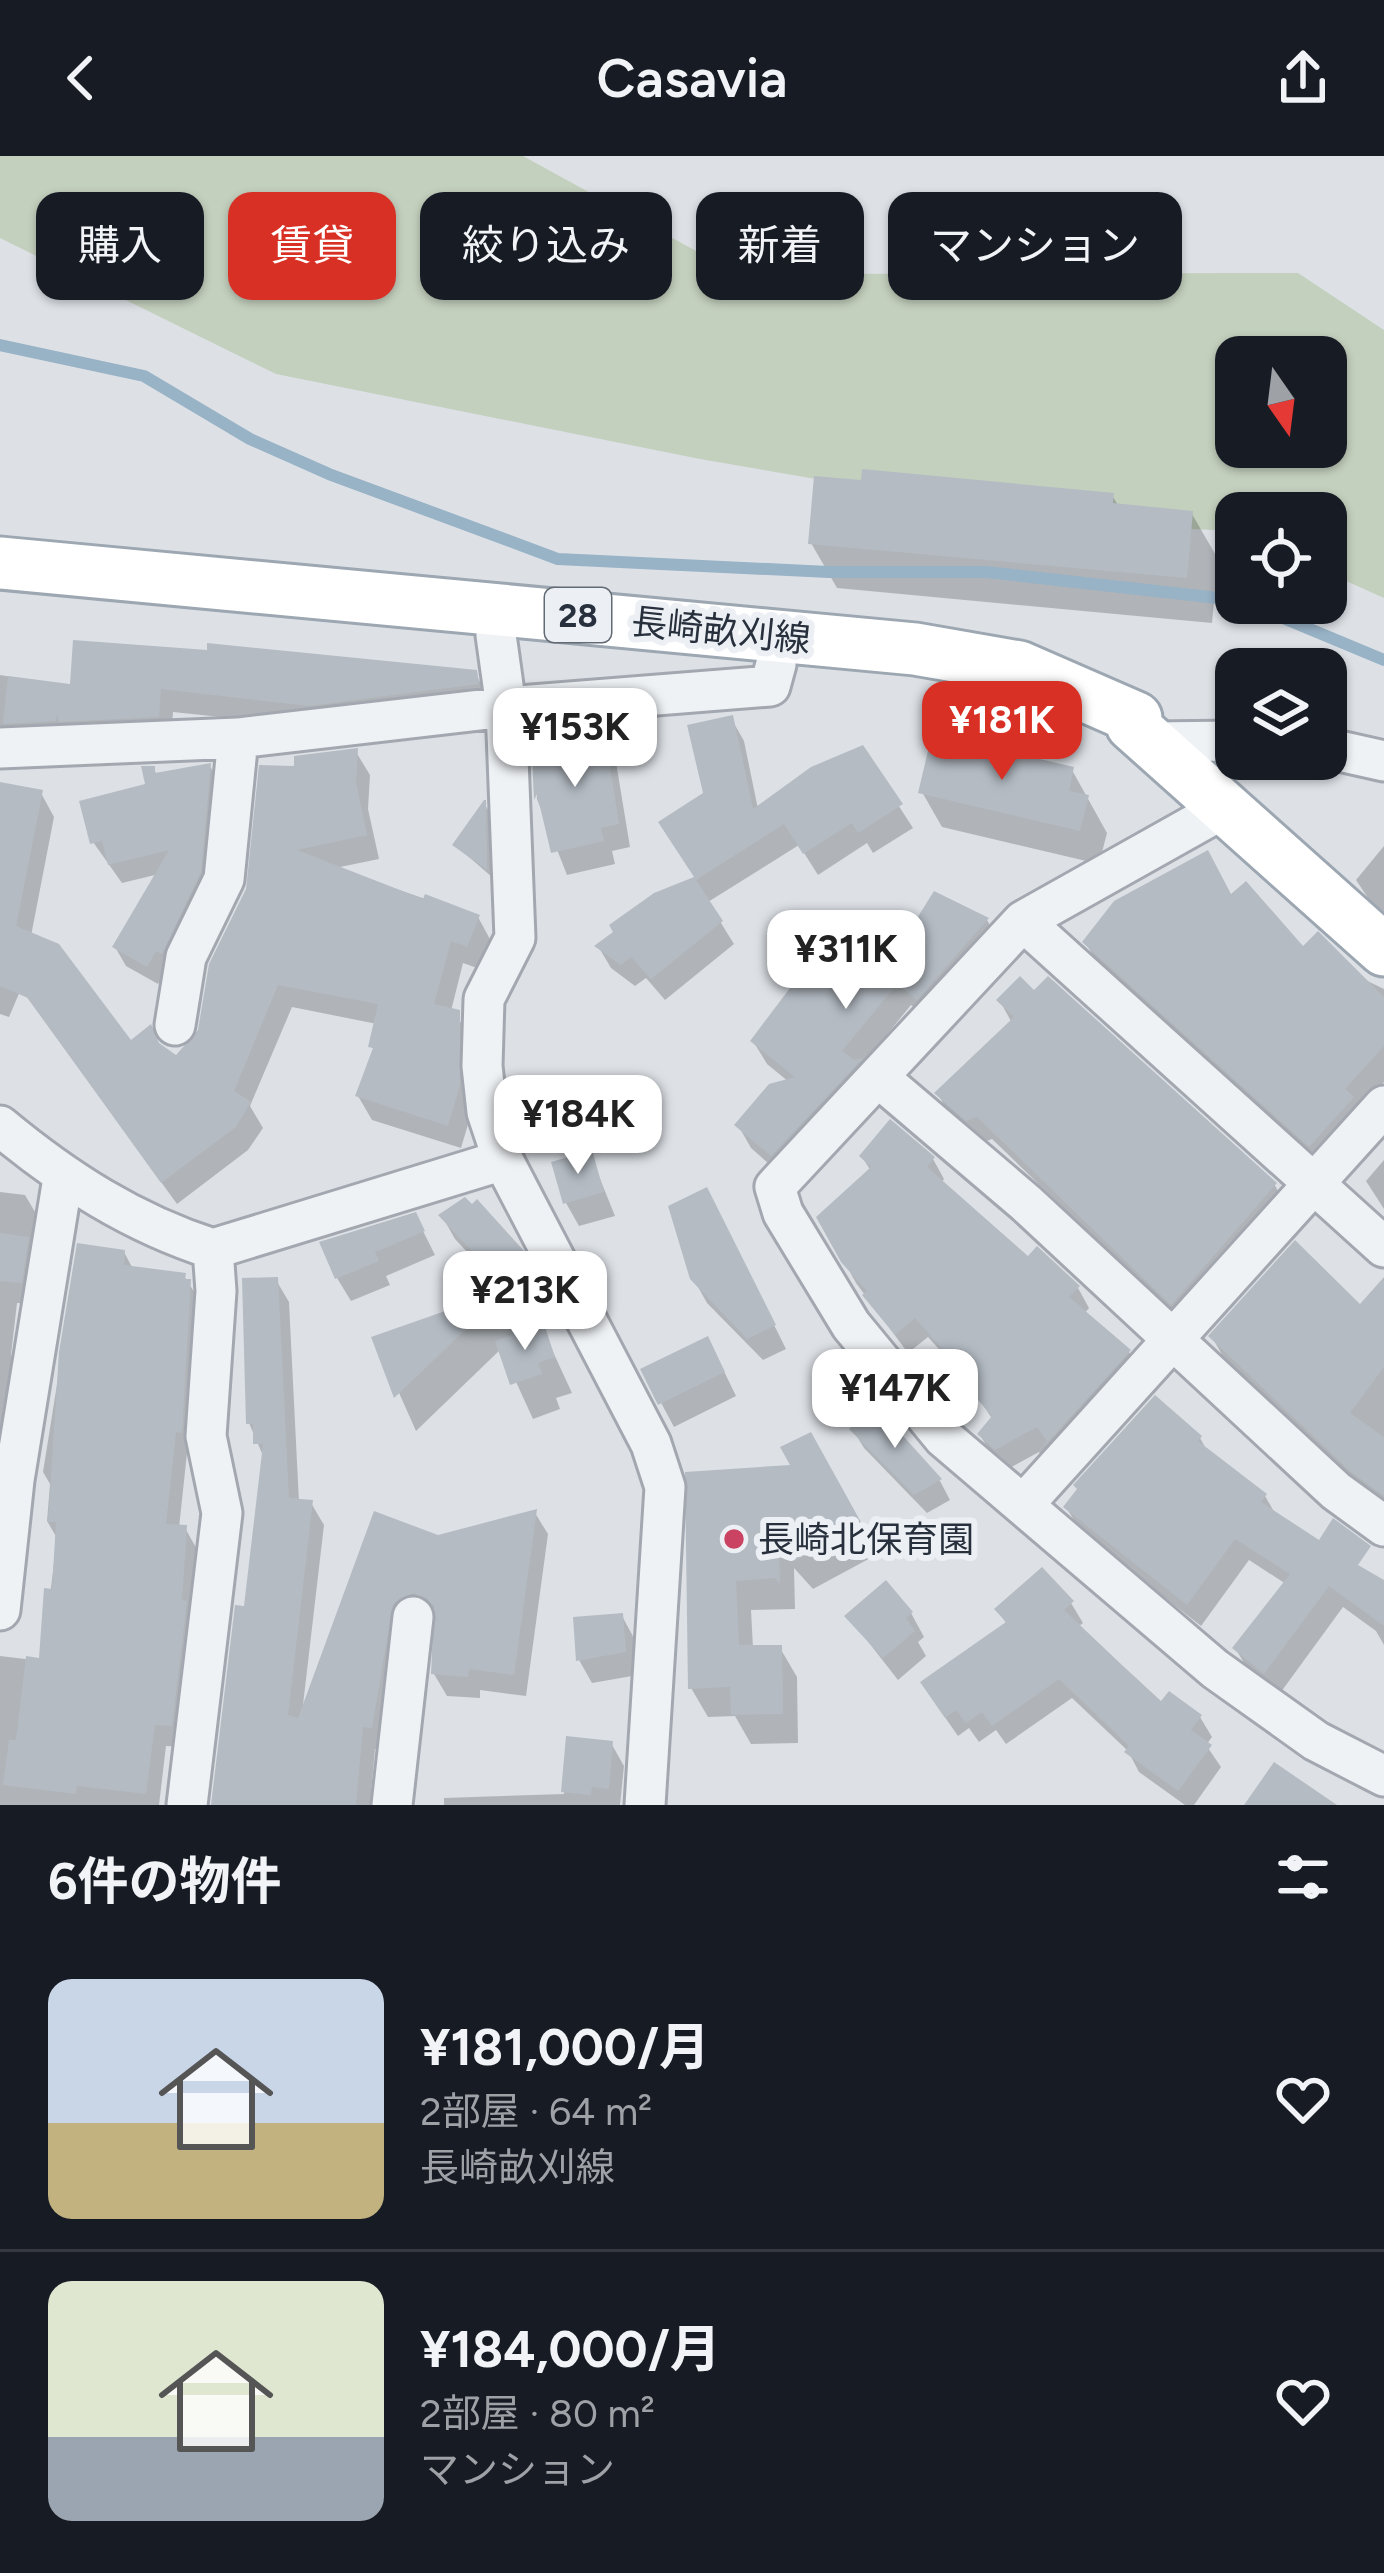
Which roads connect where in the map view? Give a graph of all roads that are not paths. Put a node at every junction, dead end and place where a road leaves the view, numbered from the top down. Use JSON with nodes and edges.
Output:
{"nodes":[{"id":1,"x":0,"y":563,"type":"edge"},
{"id":2,"x":0,"y":587,"type":"edge"},
{"id":3,"x":496,"y":635,"type":"junction"},
{"id":4,"x":776,"y":664,"type":"junction"},
{"id":5,"x":506,"y":707,"type":"junction"},
{"id":6,"x":1142,"y":733,"type":"junction"},
{"id":7,"x":238,"y":738,"type":"junction"},
{"id":8,"x":1215,"y":740,"type":"edge"},
{"id":9,"x":0,"y":748,"type":"edge"},
{"id":10,"x":1347,"y":752,"type":"edge"},
{"id":11,"x":1384,"y":760,"type":"edge"},
{"id":12,"x":1228,"y":806,"type":"junction"},
{"id":13,"x":1023,"y":921,"type":"junction"},
{"id":14,"x":1384,"y":950,"type":"edge"},
{"id":15,"x":175,"y":1025,"type":"dead end"},
{"id":16,"x":878,"y":1077,"type":"junction"},
{"id":17,"x":1384,"y":1106,"type":"edge"},
{"id":18,"x":0,"y":1126,"type":"edge"},
{"id":19,"x":503,"y":1160,"type":"junction"},
{"id":20,"x":63,"y":1178,"type":"junction"},
{"id":21,"x":1313,"y":1181,"type":"junction"},
{"id":22,"x":1384,"y":1247,"type":"edge"},
{"id":23,"x":213,"y":1249,"type":"junction"},
{"id":24,"x":1171,"y":1343,"type":"junction"},
{"id":25,"x":1023,"y":1505,"type":"junction"},
{"id":26,"x":1384,"y":1526,"type":"edge"},
{"id":27,"x":0,"y":1610,"type":"edge"},
{"id":28,"x":413,"y":1617,"type":"dead end"},
{"id":29,"x":1384,"y":1776,"type":"edge"},
{"id":30,"x":187,"y":1805,"type":"edge"},
{"id":31,"x":392,"y":1805,"type":"edge"},
{"id":32,"x":645,"y":1805,"type":"edge"}],
"edges":[{"from":1,"to":6,"type":"main road","name":"長崎畝刈線","number":"28"},
{"from":2,"to":3,"type":"main road","name":"長崎畝刈線","number":"28"},
{"from":3,"to":4,"type":"main road","name":"長崎畝刈線","number":"28"},
{"from":3,"to":5,"type":"street"},
{"from":4,"to":5,"type":"street"},
{"from":4,"to":6,"type":"main road","name":"長崎畝刈線","number":"28"},
{"from":5,"to":7,"type":"street"},
{"from":5,"to":19,"type":"street"},
{"from":6,"to":8,"type":"street"},
{"from":6,"to":12,"type":"main road","name":"長崎畝刈線","number":"28"},
{"from":7,"to":9,"type":"street"},
{"from":7,"to":15,"type":"street"},
{"from":10,"to":11,"type":"street"},
{"from":12,"to":13,"type":"street"},
{"from":12,"to":14,"type":"main road","name":"長崎畝刈線","number":"28"},
{"from":13,"to":16,"type":"street"},
{"from":13,"to":21,"type":"street"},
{"from":16,"to":24,"type":"street"},
{"from":16,"to":25,"type":"street"},
{"from":17,"to":21,"type":"street"},
{"from":18,"to":20,"type":"street"},
{"from":19,"to":23,"type":"street"},
{"from":19,"to":32,"type":"street"},
{"from":20,"to":23,"type":"street"},
{"from":20,"to":27,"type":"street"},
{"from":21,"to":22,"type":"street"},
{"from":21,"to":24,"type":"street"},
{"from":23,"to":30,"type":"street"},
{"from":24,"to":25,"type":"street"},
{"from":24,"to":26,"type":"street"},
{"from":25,"to":29,"type":"street"},
{"from":28,"to":31,"type":"street"}]}
